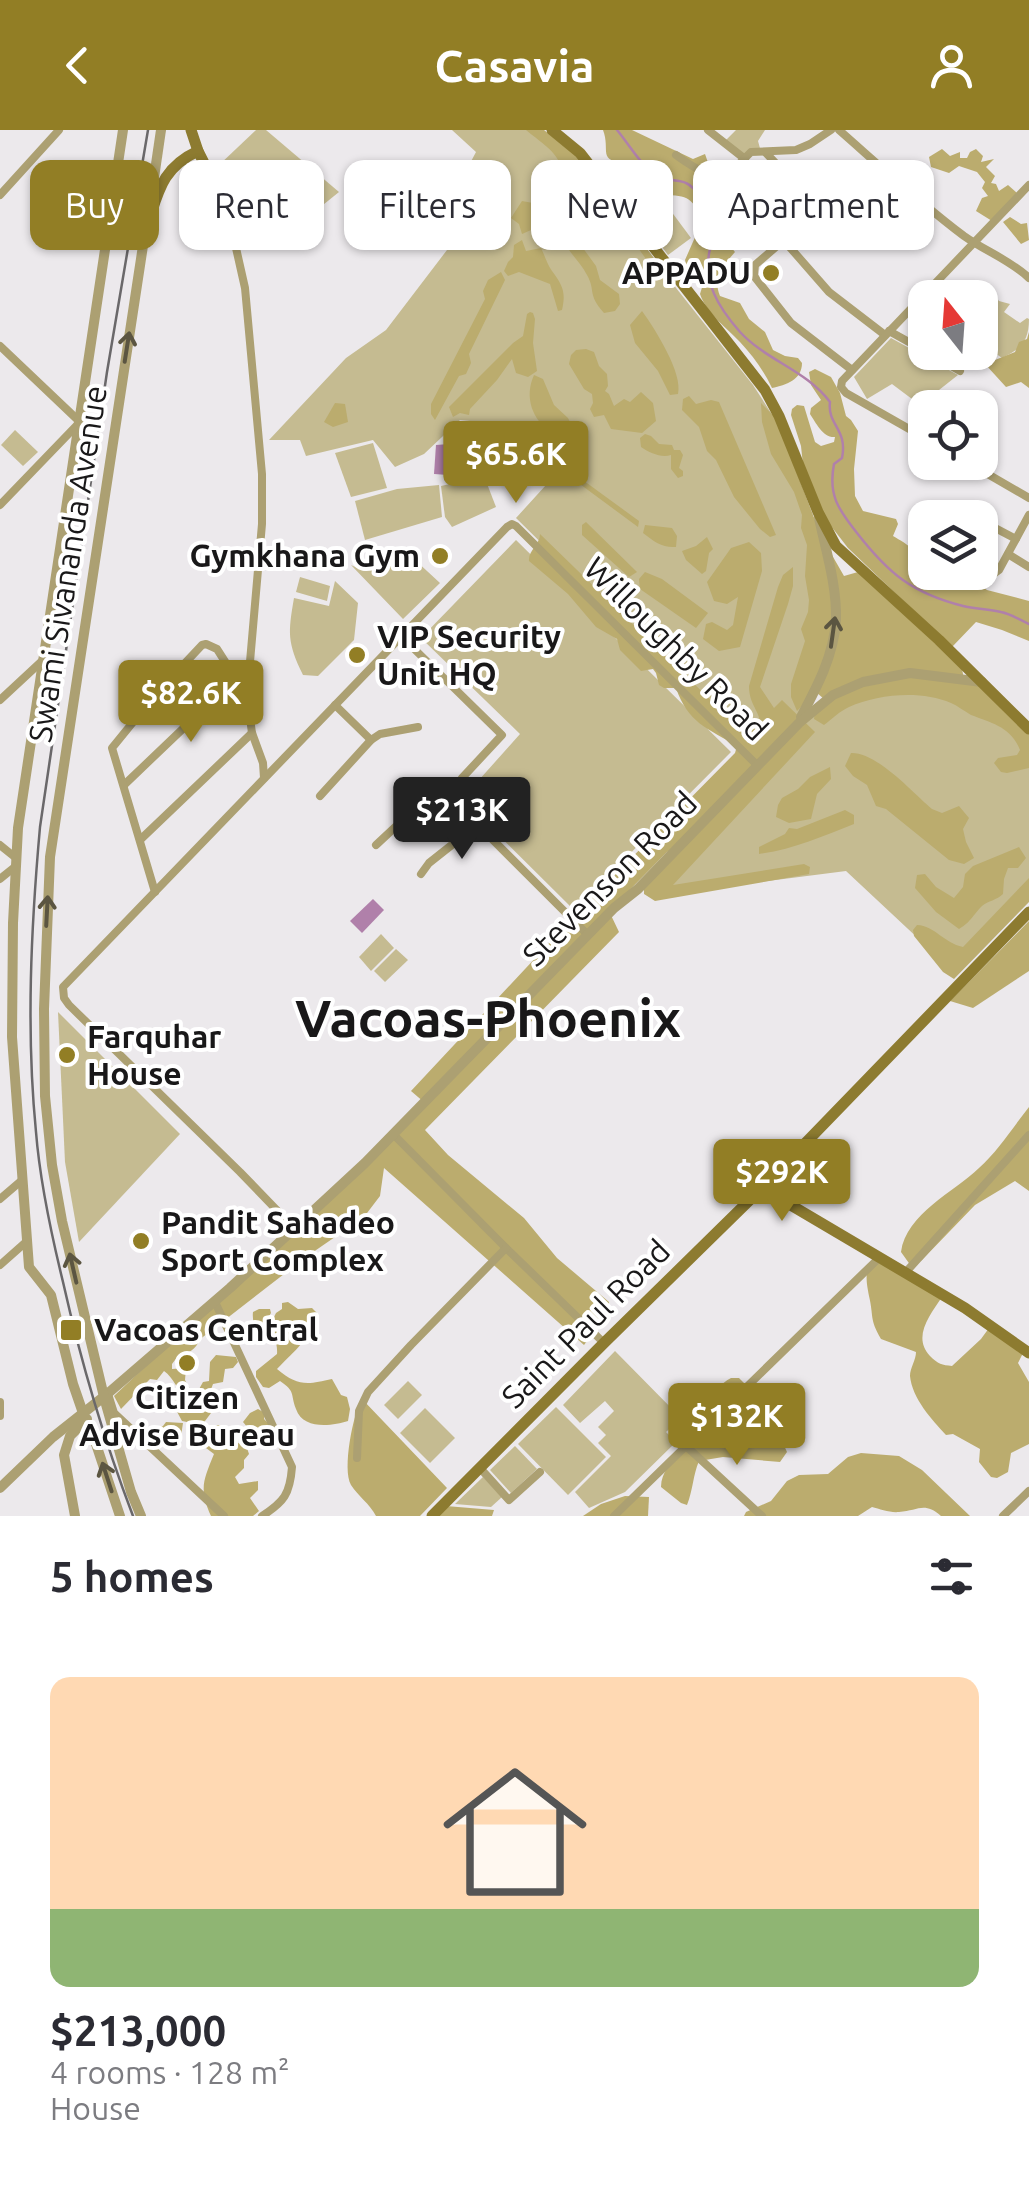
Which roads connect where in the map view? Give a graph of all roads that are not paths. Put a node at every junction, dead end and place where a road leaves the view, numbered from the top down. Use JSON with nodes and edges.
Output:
{"nodes":[{"id":1,"x":59,"y":130,"type":"edge"},
{"id":2,"x":123,"y":130,"type":"edge"},
{"id":3,"x":161,"y":130,"type":"edge"},
{"id":4,"x":190,"y":130,"type":"edge"},
{"id":5,"x":552,"y":130,"type":"edge"},
{"id":6,"x":708,"y":130,"type":"edge"},
{"id":7,"x":830,"y":130,"type":"edge"},
{"id":8,"x":839,"y":130,"type":"edge"},
{"id":9,"x":198,"y":151,"type":"junction"},
{"id":10,"x":766,"y":153,"type":"junction"},
{"id":11,"x":676,"y":155,"type":"dead end"},
{"id":12,"x":746,"y":159,"type":"junction"},
{"id":13,"x":156,"y":160,"type":"edge"},
{"id":14,"x":202,"y":160,"type":"edge"},
{"id":15,"x":773,"y":160,"type":"edge"},
{"id":16,"x":1029,"y":185,"type":"edge"},
{"id":17,"x":159,"y":191,"type":"edge"},
{"id":18,"x":0,"y":195,"type":"edge"},
{"id":19,"x":974,"y":243,"type":"junction"},
{"id":20,"x":142,"y":250,"type":"edge"},
{"id":21,"x":236,"y":250,"type":"edge"},
{"id":22,"x":1029,"y":278,"type":"edge"},
{"id":23,"x":887,"y":333,"type":"junction"},
{"id":24,"x":908,"y":343,"type":"edge"},
{"id":25,"x":0,"y":346,"type":"edge"},
{"id":26,"x":852,"y":370,"type":"junction"},
{"id":27,"x":80,"y":422,"type":"junction"},
{"id":28,"x":908,"y":428,"type":"edge"},
{"id":29,"x":998,"y":480,"type":"edge"},
{"id":30,"x":1029,"y":498,"type":"edge"},
{"id":31,"x":0,"y":504,"type":"edge"},
{"id":32,"x":818,"y":512,"type":"junction"},
{"id":33,"x":1029,"y":515,"type":"edge"},
{"id":34,"x":998,"y":530,"type":"edge"},
{"id":35,"x":1016,"y":539,"type":"junction"},
{"id":36,"x":1008,"y":554,"type":"junction"},
{"id":37,"x":1029,"y":567,"type":"edge"},
{"id":38,"x":998,"y":569,"type":"edge"},
{"id":39,"x":402,"y":637,"type":"junction"},
{"id":40,"x":42,"y":662,"type":"junction"},
{"id":41,"x":0,"y":679,"type":"edge"},
{"id":42,"x":235,"y":680,"type":"junction"},
{"id":43,"x":982,"y":682,"type":"junction"},
{"id":44,"x":10,"y":689,"type":"junction"},
{"id":45,"x":247,"y":696,"type":"junction"},
{"id":46,"x":0,"y":700,"type":"edge"},
{"id":47,"x":335,"y":705,"type":"junction"},
{"id":48,"x":799,"y":723,"type":"junction"},
{"id":49,"x":418,"y":728,"type":"dead end"},
{"id":50,"x":1029,"y":728,"type":"edge"},
{"id":51,"x":252,"y":733,"type":"junction"},
{"id":52,"x":371,"y":740,"type":"junction"},
{"id":53,"x":257,"y":748,"type":"junction"},
{"id":54,"x":278,"y":763,"type":"junction"},
{"id":55,"x":757,"y":765,"type":"junction"},
{"id":56,"x":264,"y":778,"type":"junction"},
{"id":57,"x":124,"y":785,"type":"junction"},
{"id":58,"x":453,"y":794,"type":"junction"},
{"id":59,"x":320,"y":796,"type":"dead end"},
{"id":60,"x":477,"y":824,"type":"junction"},
{"id":61,"x":141,"y":839,"type":"junction"},
{"id":62,"x":0,"y":845,"type":"edge"},
{"id":63,"x":376,"y":845,"type":"dead end"},
{"id":64,"x":16,"y":862,"type":"junction"},
{"id":65,"x":420,"y":874,"type":"dead end"},
{"id":66,"x":0,"y":879,"type":"edge"},
{"id":67,"x":155,"y":892,"type":"junction"},
{"id":68,"x":1029,"y":912,"type":"edge"},
{"id":69,"x":588,"y":935,"type":"junction"},
{"id":70,"x":12,"y":1037,"type":"junction"},
{"id":71,"x":0,"y":1047,"type":"edge"},
{"id":72,"x":394,"y":1135,"type":"junction"},
{"id":73,"x":1029,"y":1135,"type":"edge"},
{"id":74,"x":801,"y":1148,"type":"junction"},
{"id":75,"x":22,"y":1181,"type":"junction"},
{"id":76,"x":762,"y":1188,"type":"junction"},
{"id":77,"x":0,"y":1199,"type":"edge"},
{"id":78,"x":824,"y":1225,"type":"junction"},
{"id":79,"x":294,"y":1228,"type":"junction"},
{"id":80,"x":26,"y":1242,"type":"junction"},
{"id":81,"x":506,"y":1248,"type":"junction"},
{"id":82,"x":878,"y":1258,"type":"junction"},
{"id":83,"x":0,"y":1265,"type":"edge"},
{"id":84,"x":906,"y":1272,"type":"junction"},
{"id":85,"x":214,"y":1302,"type":"junction"},
{"id":86,"x":604,"y":1342,"type":"junction"},
{"id":87,"x":1029,"y":1352,"type":"edge"},
{"id":88,"x":106,"y":1397,"type":"junction"},
{"id":89,"x":0,"y":1402,"type":"edge"},
{"id":90,"x":0,"y":1416,"type":"edge"},
{"id":91,"x":84,"y":1417,"type":"junction"},
{"id":92,"x":73,"y":1432,"type":"junction"},
{"id":93,"x":94,"y":1438,"type":"junction"},
{"id":94,"x":687,"y":1446,"type":"junction"},
{"id":95,"x":42,"y":1448,"type":"junction"},
{"id":96,"x":64,"y":1454,"type":"junction"},
{"id":97,"x":358,"y":1458,"type":"dead end"},
{"id":98,"x":480,"y":1468,"type":"junction"},
{"id":99,"x":540,"y":1472,"type":"dead end"},
{"id":100,"x":0,"y":1488,"type":"edge"},
{"id":101,"x":1029,"y":1491,"type":"edge"},
{"id":102,"x":75,"y":1516,"type":"edge"},
{"id":103,"x":120,"y":1516,"type":"edge"},
{"id":104,"x":141,"y":1516,"type":"edge"},
{"id":105,"x":224,"y":1516,"type":"edge"},
{"id":106,"x":262,"y":1516,"type":"edge"},
{"id":107,"x":432,"y":1516,"type":"edge"},
{"id":108,"x":614,"y":1516,"type":"edge"},
{"id":109,"x":762,"y":1516,"type":"edge"},
{"id":110,"x":1003,"y":1516,"type":"edge"}],
"edges":[{"from":1,"to":18,"type":"street"},
{"from":2,"to":27,"type":"street"},
{"from":3,"to":13,"type":"street","name":"Swami Sivananda Avenue"},
{"from":4,"to":9,"type":"main road"},
{"from":5,"to":32,"type":"main road"},
{"from":6,"to":12,"type":"street"},
{"from":7,"to":10,"type":"street"},
{"from":8,"to":19,"type":"street"},
{"from":9,"to":14,"type":"main road"},
{"from":9,"to":17,"type":"main road"},
{"from":10,"to":12,"type":"street"},
{"from":10,"to":15,"type":"street"},
{"from":11,"to":12,"type":"street"},
{"from":16,"to":19,"type":"street"},
{"from":19,"to":22,"type":"street"},
{"from":19,"to":23,"type":"street"},
{"from":88,"to":20,"type":"street","name":"Swami Sivananda Avenue","one_way":true},
{"from":21,"to":45,"type":"street"},
{"from":23,"to":24,"type":"street"},
{"from":23,"to":26,"type":"street"},
{"from":23,"to":26,"type":"street"},
{"from":25,"to":27,"type":"street"},
{"from":26,"to":28,"type":"street"},
{"from":27,"to":31,"type":"street"},
{"from":27,"to":40,"type":"street"},
{"from":29,"to":30,"type":"street"},
{"from":32,"to":43,"type":"main road"},
{"from":48,"to":32,"type":"street","name":"Stevenson Road","one_way":true},
{"from":33,"to":35,"type":"street"},
{"from":34,"to":35,"type":"street"},
{"from":35,"to":36,"type":"street"},
{"from":36,"to":37,"type":"street"},
{"from":36,"to":38,"type":"street"},
{"from":39,"to":47,"type":"street","name":"Willoughby Road"},
{"from":39,"to":55,"type":"street","name":"Willoughby Road"},
{"from":39,"to":58,"type":"street"},
{"from":40,"to":44,"type":"street"},
{"from":40,"to":64,"type":"street"},
{"from":41,"to":44,"type":"street"},
{"from":42,"to":45,"type":"street"},
{"from":42,"to":57,"type":"street"},
{"from":42,"to":57,"type":"street"},
{"from":43,"to":48,"type":"street","name":"Stevenson Road"},
{"from":43,"to":50,"type":"main road"},
{"from":44,"to":46,"type":"street"},
{"from":45,"to":51,"type":"street"},
{"from":47,"to":52,"type":"street"},
{"from":47,"to":54,"type":"street","name":"Willoughby Road"},
{"from":48,"to":55,"type":"street","name":"Stevenson Road"},
{"from":49,"to":52,"type":"street"},
{"from":51,"to":53,"type":"street"},
{"from":51,"to":61,"type":"street"},
{"from":52,"to":59,"type":"street"},
{"from":53,"to":54,"type":"street"},
{"from":53,"to":56,"type":"street"},
{"from":54,"to":56,"type":"street","name":"Willoughby Road"},
{"from":55,"to":69,"type":"street","name":"Stevenson Road"},
{"from":56,"to":67,"type":"street","name":"Willoughby Road"},
{"from":57,"to":61,"type":"street"},
{"from":58,"to":60,"type":"street"},
{"from":58,"to":63,"type":"street"},
{"from":60,"to":65,"type":"street"},
{"from":60,"to":69,"type":"street"},
{"from":61,"to":67,"type":"street"},
{"from":62,"to":64,"type":"street"},
{"from":64,"to":66,"type":"street"},
{"from":64,"to":70,"type":"street"},
{"from":67,"to":79,"type":"street","name":"Willoughby Road"},
{"from":68,"to":74,"type":"main road","name":"Saint Paul Road"},
{"from":69,"to":72,"type":"street","name":"Stevenson Road"},
{"from":70,"to":71,"type":"street"},
{"from":70,"to":75,"type":"street"},
{"from":72,"to":79,"type":"street","name":"Stevenson Road"},
{"from":72,"to":81,"type":"street"},
{"from":73,"to":84,"type":"street"},
{"from":74,"to":76,"type":"main road","name":"Saint Paul Road"},
{"from":74,"to":78,"type":"street"},
{"from":75,"to":77,"type":"street"},
{"from":75,"to":80,"type":"street"},
{"from":76,"to":78,"type":"main road"},
{"from":76,"to":86,"type":"main road","name":"Saint Paul Road"},
{"from":78,"to":82,"type":"main road"},
{"from":79,"to":85,"type":"street","name":"Stevenson Road"},
{"from":80,"to":83,"type":"street"},
{"from":80,"to":91,"type":"street"},
{"from":81,"to":86,"type":"street"},
{"from":81,"to":97,"type":"street"},
{"from":82,"to":84,"type":"main road"},
{"from":82,"to":94,"type":"street"},
{"from":84,"to":87,"type":"main road"},
{"from":85,"to":88,"type":"street","name":"Stevenson Road"},
{"from":85,"to":106,"type":"street"},
{"from":86,"to":98,"type":"main road","name":"Saint Paul Road"},
{"from":88,"to":91,"type":"street","name":"Stevenson Road"},
{"from":88,"to":104,"type":"street"},
{"from":88,"to":105,"type":"street"},
{"from":89,"to":90,"type":"street"},
{"from":91,"to":92,"type":"street"},
{"from":91,"to":93,"type":"street"},
{"from":91,"to":95,"type":"street"},
{"from":92,"to":93,"type":"street"},
{"from":92,"to":96,"type":"street"},
{"from":103,"to":93,"type":"street","one_way":true},
{"from":94,"to":108,"type":"street"},
{"from":94,"to":109,"type":"street"},
{"from":95,"to":96,"type":"street"},
{"from":95,"to":100,"type":"street"},
{"from":96,"to":102,"type":"street"},
{"from":98,"to":99,"type":"street"},
{"from":98,"to":107,"type":"main road","name":"Saint Paul Road"},
{"from":101,"to":110,"type":"street"}]}
